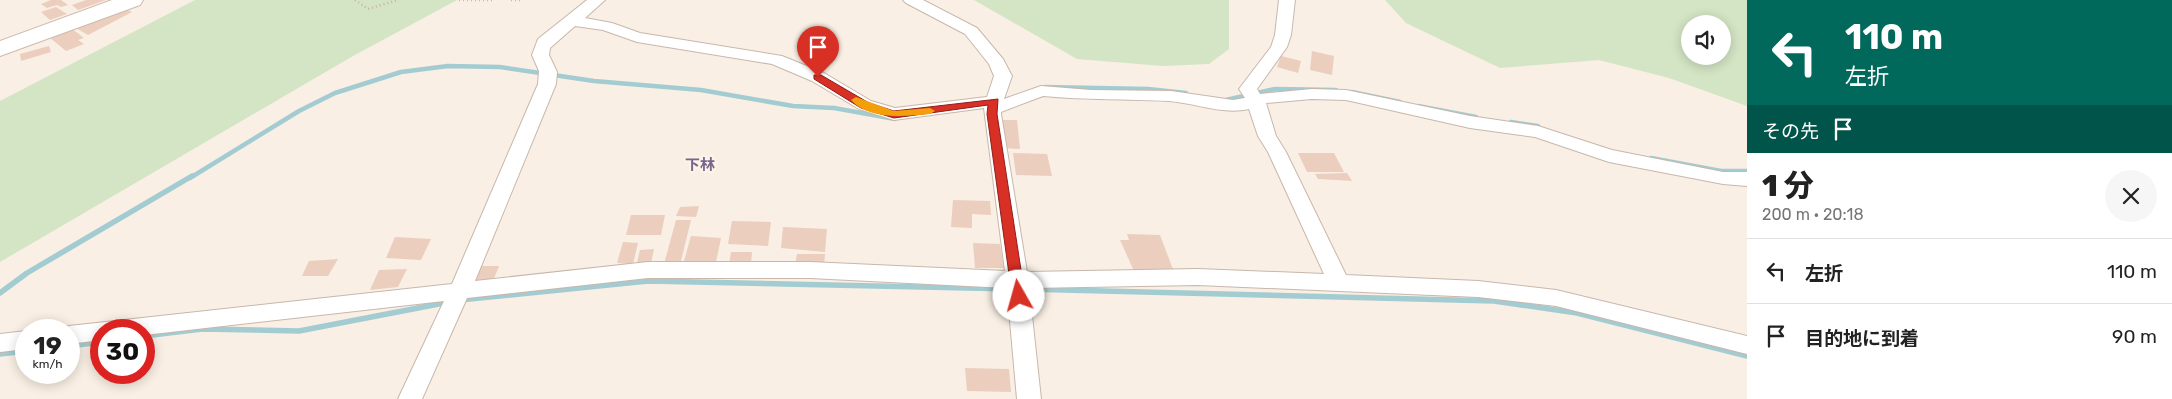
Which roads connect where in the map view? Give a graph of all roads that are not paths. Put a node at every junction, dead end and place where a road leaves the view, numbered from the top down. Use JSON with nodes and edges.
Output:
{"nodes":[{"id":1,"x":132,"y":0,"type":"edge"},
{"id":2,"x":597,"y":0,"type":"edge"},
{"id":3,"x":911,"y":0,"type":"edge"},
{"id":4,"x":1287,"y":0,"type":"edge"},
{"id":5,"x":574,"y":21,"type":"junction"},
{"id":6,"x":0,"y":49,"type":"edge"},
{"id":7,"x":1253,"y":97,"type":"junction"},
{"id":8,"x":993,"y":105,"type":"junction"},
{"id":9,"x":1747,"y":179,"type":"edge"},
{"id":10,"x":1339,"y":284,"type":"junction"},
{"id":11,"x":1018,"y":287,"type":"junction"},
{"id":12,"x":456,"y":298,"type":"junction"},
{"id":13,"x":155,"y":326,"type":"edge"},
{"id":14,"x":15,"y":341,"type":"edge"},
{"id":15,"x":0,"y":343,"type":"edge"},
{"id":16,"x":1747,"y":345,"type":"edge"},
{"id":17,"x":410,"y":399,"type":"edge"},
{"id":18,"x":1029,"y":399,"type":"edge"}],
"edges":[{"from":1,"to":6,"type":"street"},
{"from":2,"to":5,"type":"street"},
{"from":3,"to":8,"type":"street"},
{"from":4,"to":7,"type":"street"},
{"from":5,"to":8,"type":"street"},
{"from":5,"to":12,"type":"street"},
{"from":7,"to":8,"type":"street"},
{"from":7,"to":9,"type":"street"},
{"from":7,"to":10,"type":"street"},
{"from":8,"to":11,"type":"street"},
{"from":10,"to":11,"type":"street"},
{"from":10,"to":16,"type":"street"},
{"from":11,"to":12,"type":"street"},
{"from":11,"to":18,"type":"street"},
{"from":12,"to":13,"type":"street"},
{"from":12,"to":17,"type":"street"},
{"from":14,"to":15,"type":"street"}]}
